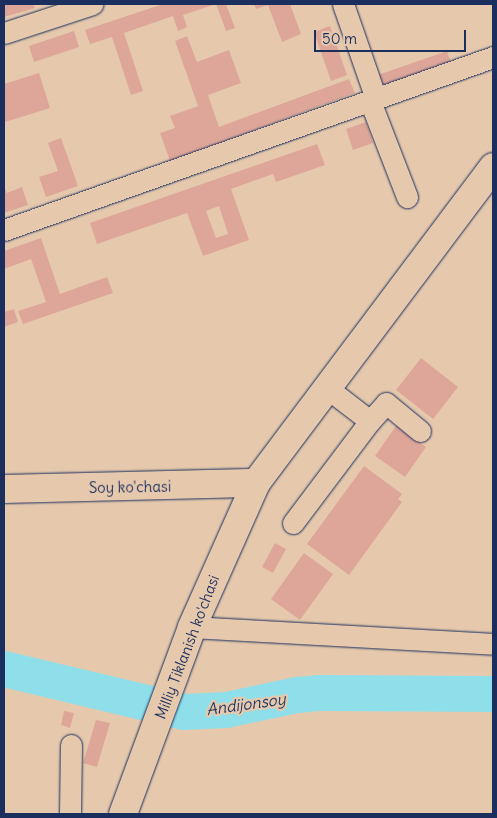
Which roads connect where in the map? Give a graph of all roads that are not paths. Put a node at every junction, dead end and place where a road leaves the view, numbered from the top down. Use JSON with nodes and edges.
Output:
{"nodes":[{"id":1,"x":92,"y":4,"type":"edge"},
{"id":2,"x":343,"y":4,"type":"edge"},
{"id":3,"x":4,"y":34,"type":"edge"},
{"id":4,"x":493,"y":57,"type":"edge"},
{"id":5,"x":373,"y":100,"type":"junction"},
{"id":6,"x":493,"y":167,"type":"edge"},
{"id":7,"x":407,"y":197,"type":"dead end"},
{"id":8,"x":4,"y":230,"type":"edge"},
{"id":9,"x":327,"y":388,"type":"junction"},
{"id":10,"x":370,"y":422,"type":"junction"},
{"id":11,"x":420,"y":431,"type":"dead end"},
{"id":12,"x":256,"y":483,"type":"junction"},
{"id":13,"x":4,"y":490,"type":"edge"},
{"id":14,"x":293,"y":523,"type":"dead end"},
{"id":15,"x":192,"y":627,"type":"junction"},
{"id":16,"x":493,"y":644,"type":"edge"},
{"id":17,"x":71,"y":745,"type":"dead end"},
{"id":18,"x":70,"y":814,"type":"edge"},
{"id":19,"x":123,"y":814,"type":"edge"}],
"edges":[{"from":1,"to":3,"type":"street"},
{"from":2,"to":5,"type":"street"},
{"from":4,"to":5,"type":"street"},
{"from":5,"to":7,"type":"street"},
{"from":5,"to":8,"type":"street"},
{"from":6,"to":9,"type":"main road","name":"Milliy Tiklanish ko'chasi"},
{"from":9,"to":10,"type":"street"},
{"from":9,"to":12,"type":"main road","name":"Milliy Tiklanish ko'chasi"},
{"from":10,"to":11,"type":"street"},
{"from":10,"to":14,"type":"street"},
{"from":12,"to":13,"type":"main road","name":"Soy ko'chasi"},
{"from":12,"to":15,"type":"main road","name":"Milliy Tiklanish ko'chasi"},
{"from":15,"to":16,"type":"street"},
{"from":15,"to":19,"type":"main road","name":"Milliy Tiklanish ko'chasi"},
{"from":17,"to":18,"type":"street"}]}
